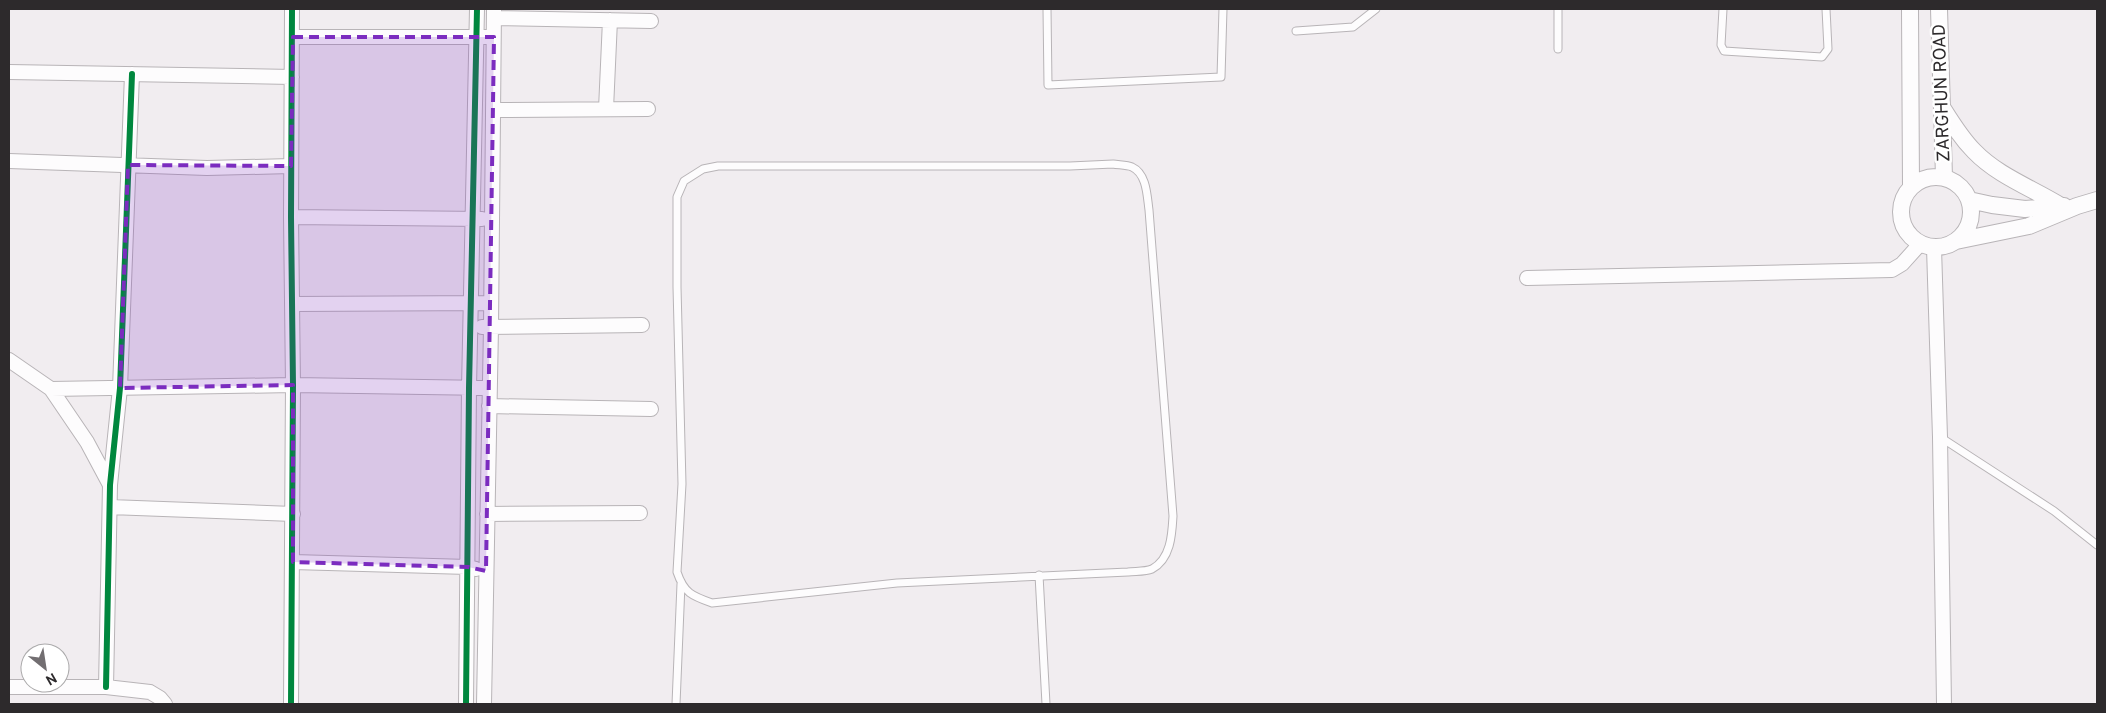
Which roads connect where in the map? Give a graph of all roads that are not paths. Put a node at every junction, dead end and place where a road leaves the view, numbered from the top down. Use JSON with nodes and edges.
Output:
{"nodes":[{"id":1,"x":292,"y":9,"type":"edge"},
{"id":2,"x":477,"y":9,"type":"edge"},
{"id":3,"x":1047,"y":9,"type":"edge"},
{"id":4,"x":1223,"y":9,"type":"edge"},
{"id":5,"x":1376,"y":9,"type":"edge"},
{"id":6,"x":1558,"y":9,"type":"edge"},
{"id":7,"x":1723,"y":9,"type":"edge"},
{"id":8,"x":1826,"y":9,"type":"edge"},
{"id":9,"x":1910,"y":9,"type":"edge"},
{"id":10,"x":1939,"y":9,"type":"edge"},
{"id":11,"x":494,"y":13,"type":"edge"},
{"id":12,"x":610,"y":20,"type":"junction"},
{"id":13,"x":650,"y":21,"type":"dead end"},
{"id":14,"x":1296,"y":31,"type":"dead end"},
{"id":15,"x":293,"y":37,"type":"junction"},
{"id":16,"x":494,"y":37,"type":"junction"},
{"id":17,"x":477,"y":38,"type":"junction"},
{"id":18,"x":1558,"y":49,"type":"dead end"},
{"id":19,"x":9,"y":72,"type":"edge"},
{"id":20,"x":132,"y":74,"type":"junction"},
{"id":21,"x":292,"y":77,"type":"junction"},
{"id":22,"x":1942,"y":107,"type":"junction"},
{"id":23,"x":606,"y":109,"type":"junction"},
{"id":24,"x":648,"y":109,"type":"dead end"},
{"id":25,"x":493,"y":110,"type":"junction"},
{"id":26,"x":9,"y":161,"type":"edge"},
{"id":27,"x":128,"y":165,"type":"junction"},
{"id":28,"x":291,"y":166,"type":"junction"},
{"id":29,"x":1944,"y":177,"type":"junction"},
{"id":30,"x":1911,"y":187,"type":"junction"},
{"id":31,"x":1970,"y":200,"type":"junction"},
{"id":32,"x":2097,"y":200,"type":"edge"},
{"id":33,"x":2069,"y":206,"type":"junction"},
{"id":34,"x":290,"y":217,"type":"junction"},
{"id":35,"x":474,"y":218,"type":"junction"},
{"id":36,"x":492,"y":219,"type":"junction"},
{"id":37,"x":1956,"y":241,"type":"junction"},
{"id":38,"x":1927,"y":246,"type":"junction"},
{"id":39,"x":1527,"y":278,"type":"dead end"},
{"id":40,"x":471,"y":303,"type":"junction"},
{"id":41,"x":491,"y":303,"type":"junction"},
{"id":42,"x":292,"y":304,"type":"junction"},
{"id":43,"x":642,"y":325,"type":"dead end"},
{"id":44,"x":491,"y":327,"type":"junction"},
{"id":45,"x":470,"y":328,"type":"junction"},
{"id":46,"x":9,"y":360,"type":"edge"},
{"id":47,"x":293,"y":385,"type":"junction"},
{"id":48,"x":120,"y":388,"type":"junction"},
{"id":49,"x":469,"y":388,"type":"junction"},
{"id":50,"x":489,"y":388,"type":"junction"},
{"id":51,"x":51,"y":389,"type":"junction"},
{"id":52,"x":489,"y":406,"type":"junction"},
{"id":53,"x":651,"y":409,"type":"dead end"},
{"id":54,"x":1940,"y":437,"type":"junction"},
{"id":55,"x":110,"y":485,"type":"junction"},
{"id":56,"x":110,"y":507,"type":"junction"},
{"id":57,"x":640,"y":513,"type":"dead end"},
{"id":58,"x":292,"y":514,"type":"junction"},
{"id":59,"x":487,"y":514,"type":"junction"},
{"id":60,"x":2097,"y":545,"type":"edge"},
{"id":61,"x":292,"y":562,"type":"junction"},
{"id":62,"x":468,"y":567,"type":"junction"},
{"id":63,"x":486,"y":571,"type":"junction"},
{"id":64,"x":1039,"y":575,"type":"junction"},
{"id":65,"x":681,"y":584,"type":"junction"},
{"id":66,"x":9,"y":687,"type":"edge"},
{"id":67,"x":106,"y":687,"type":"junction"},
{"id":68,"x":166,"y":704,"type":"edge"},
{"id":69,"x":291,"y":704,"type":"edge"},
{"id":70,"x":466,"y":704,"type":"edge"},
{"id":71,"x":484,"y":704,"type":"edge"},
{"id":72,"x":676,"y":704,"type":"edge"},
{"id":73,"x":1046,"y":704,"type":"edge"},
{"id":74,"x":1944,"y":704,"type":"edge"}],
"edges":[{"from":1,"to":15,"type":"street"},
{"from":2,"to":17,"type":"street"},
{"from":3,"to":4,"type":"lane"},
{"from":5,"to":14,"type":"lane"},
{"from":6,"to":18,"type":"lane"},
{"from":7,"to":8,"type":"lane"},
{"from":9,"to":30,"type":"street"},
{"from":10,"to":22,"type":"street","name":"ZARGHUN ROAD"},
{"from":11,"to":12,"type":"street"},
{"from":11,"to":16,"type":"street"},
{"from":12,"to":13,"type":"street"},
{"from":12,"to":23,"type":"street"},
{"from":15,"to":17,"type":"street"},
{"from":15,"to":21,"type":"street"},
{"from":16,"to":17,"type":"street"},
{"from":16,"to":25,"type":"street"},
{"from":17,"to":35,"type":"street"},
{"from":19,"to":20,"type":"street"},
{"from":20,"to":21,"type":"street"},
{"from":20,"to":27,"type":"street"},
{"from":21,"to":28,"type":"street"},
{"from":22,"to":29,"type":"street","name":"ZARGHUN ROAD"},
{"from":22,"to":33,"type":"street"},
{"from":23,"to":24,"type":"street"},
{"from":23,"to":25,"type":"street"},
{"from":25,"to":36,"type":"street"},
{"from":26,"to":27,"type":"street"},
{"from":27,"to":28,"type":"street"},
{"from":27,"to":48,"type":"street"},
{"from":28,"to":34,"type":"street"},
{"from":29,"to":30,"type":"street"},
{"from":29,"to":31,"type":"street"},
{"from":30,"to":38,"type":"street"},
{"from":31,"to":33,"type":"street"},
{"from":31,"to":37,"type":"street"},
{"from":32,"to":33,"type":"street"},
{"from":33,"to":37,"type":"street"},
{"from":34,"to":35,"type":"street"},
{"from":34,"to":42,"type":"street"},
{"from":35,"to":36,"type":"street"},
{"from":35,"to":40,"type":"street"},
{"from":36,"to":41,"type":"street"},
{"from":37,"to":38,"type":"street"},
{"from":38,"to":39,"type":"street"},
{"from":38,"to":54,"type":"street"},
{"from":40,"to":41,"type":"street"},
{"from":40,"to":42,"type":"street"},
{"from":40,"to":45,"type":"street"},
{"from":41,"to":44,"type":"street"},
{"from":42,"to":47,"type":"street"},
{"from":43,"to":44,"type":"street"},
{"from":44,"to":45,"type":"street"},
{"from":44,"to":50,"type":"street"},
{"from":45,"to":49,"type":"street"},
{"from":46,"to":51,"type":"street"},
{"from":47,"to":48,"type":"street"},
{"from":47,"to":49,"type":"street"},
{"from":47,"to":58,"type":"street"},
{"from":48,"to":51,"type":"street"},
{"from":48,"to":55,"type":"street"},
{"from":49,"to":50,"type":"street"},
{"from":49,"to":62,"type":"street"},
{"from":50,"to":52,"type":"street"},
{"from":51,"to":55,"type":"street"},
{"from":52,"to":53,"type":"street"},
{"from":52,"to":59,"type":"street"},
{"from":54,"to":60,"type":"lane"},
{"from":54,"to":74,"type":"street"},
{"from":55,"to":56,"type":"street"},
{"from":56,"to":58,"type":"street"},
{"from":56,"to":67,"type":"street"},
{"from":57,"to":59,"type":"street"},
{"from":58,"to":61,"type":"street"},
{"from":59,"to":63,"type":"street"},
{"from":61,"to":62,"type":"street"},
{"from":61,"to":69,"type":"street"},
{"from":62,"to":63,"type":"street"},
{"from":62,"to":70,"type":"street"},
{"from":63,"to":71,"type":"street"},
{"from":64,"to":65,"type":"lane"},
{"from":64,"to":65,"type":"lane"},
{"from":64,"to":73,"type":"lane"},
{"from":65,"to":72,"type":"lane"},
{"from":66,"to":67,"type":"street"},
{"from":67,"to":68,"type":"street"}]}
